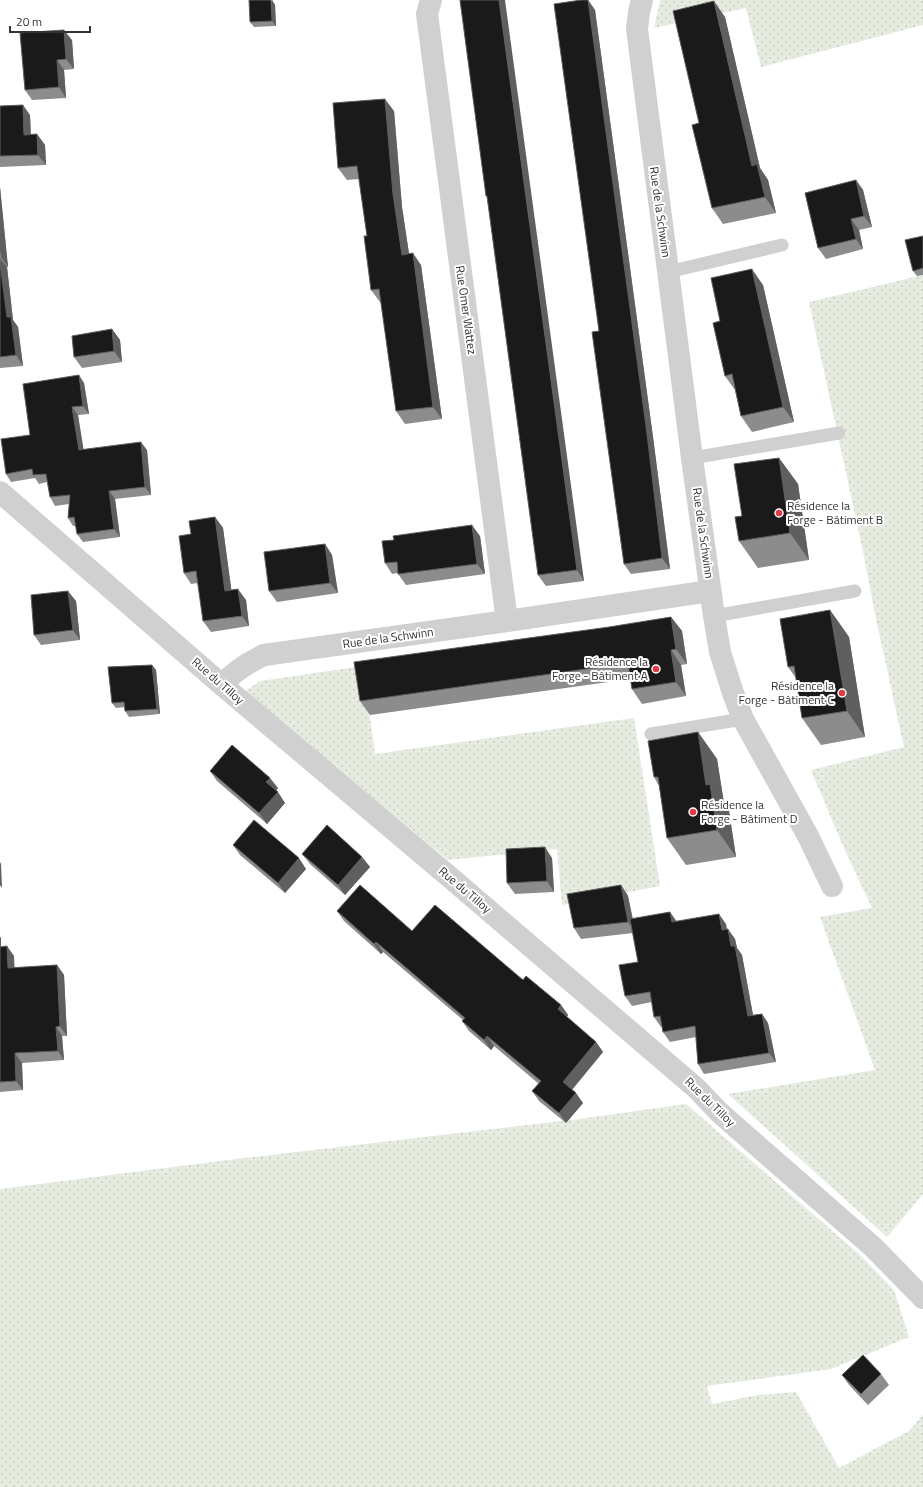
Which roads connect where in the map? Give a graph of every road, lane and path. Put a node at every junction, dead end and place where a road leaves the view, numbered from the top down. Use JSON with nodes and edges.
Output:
{"nodes":[{"id":1,"x":431,"y":0,"type":"edge"},
{"id":2,"x":642,"y":0,"type":"edge"},
{"id":3,"x":782,"y":245,"type":"dead end"},
{"id":4,"x":668,"y":272,"type":"junction"},
{"id":5,"x":839,"y":432,"type":"dead end"},
{"id":6,"x":692,"y":458,"type":"junction"},
{"id":7,"x":0,"y":492,"type":"edge"},
{"id":8,"x":710,"y":591,"type":"junction"},
{"id":9,"x":855,"y":591,"type":"dead end"},
{"id":10,"x":714,"y":616,"type":"junction"},
{"id":11,"x":507,"y":622,"type":"junction"},
{"id":12,"x":222,"y":685,"type":"junction"},
{"id":13,"x":743,"y":719,"type":"junction"},
{"id":14,"x":651,"y":734,"type":"dead end"},
{"id":15,"x":832,"y":886,"type":"dead end"},
{"id":16,"x":923,"y":1298,"type":"edge"}],
"edges":[{"from":1,"to":11,"type":"street","name":"Rue Omer Wattez"},
{"from":2,"to":4,"type":"street","name":"Rue de la Schwinn"},
{"from":3,"to":4,"type":"lane"},
{"from":4,"to":6,"type":"street","name":"Rue de la Schwinn"},
{"from":5,"to":6,"type":"lane"},
{"from":6,"to":8,"type":"street","name":"Rue de la Schwinn"},
{"from":7,"to":12,"type":"street","name":"Rue du Tilloy"},
{"from":8,"to":10,"type":"street"},
{"from":8,"to":11,"type":"street","name":"Rue de la Schwinn"},
{"from":9,"to":10,"type":"lane"},
{"from":10,"to":13,"type":"street"},
{"from":11,"to":12,"type":"street","name":"Rue de la Schwinn"},
{"from":12,"to":16,"type":"street","name":"Rue du Tilloy"},
{"from":13,"to":14,"type":"lane"},
{"from":13,"to":15,"type":"street"}]}
